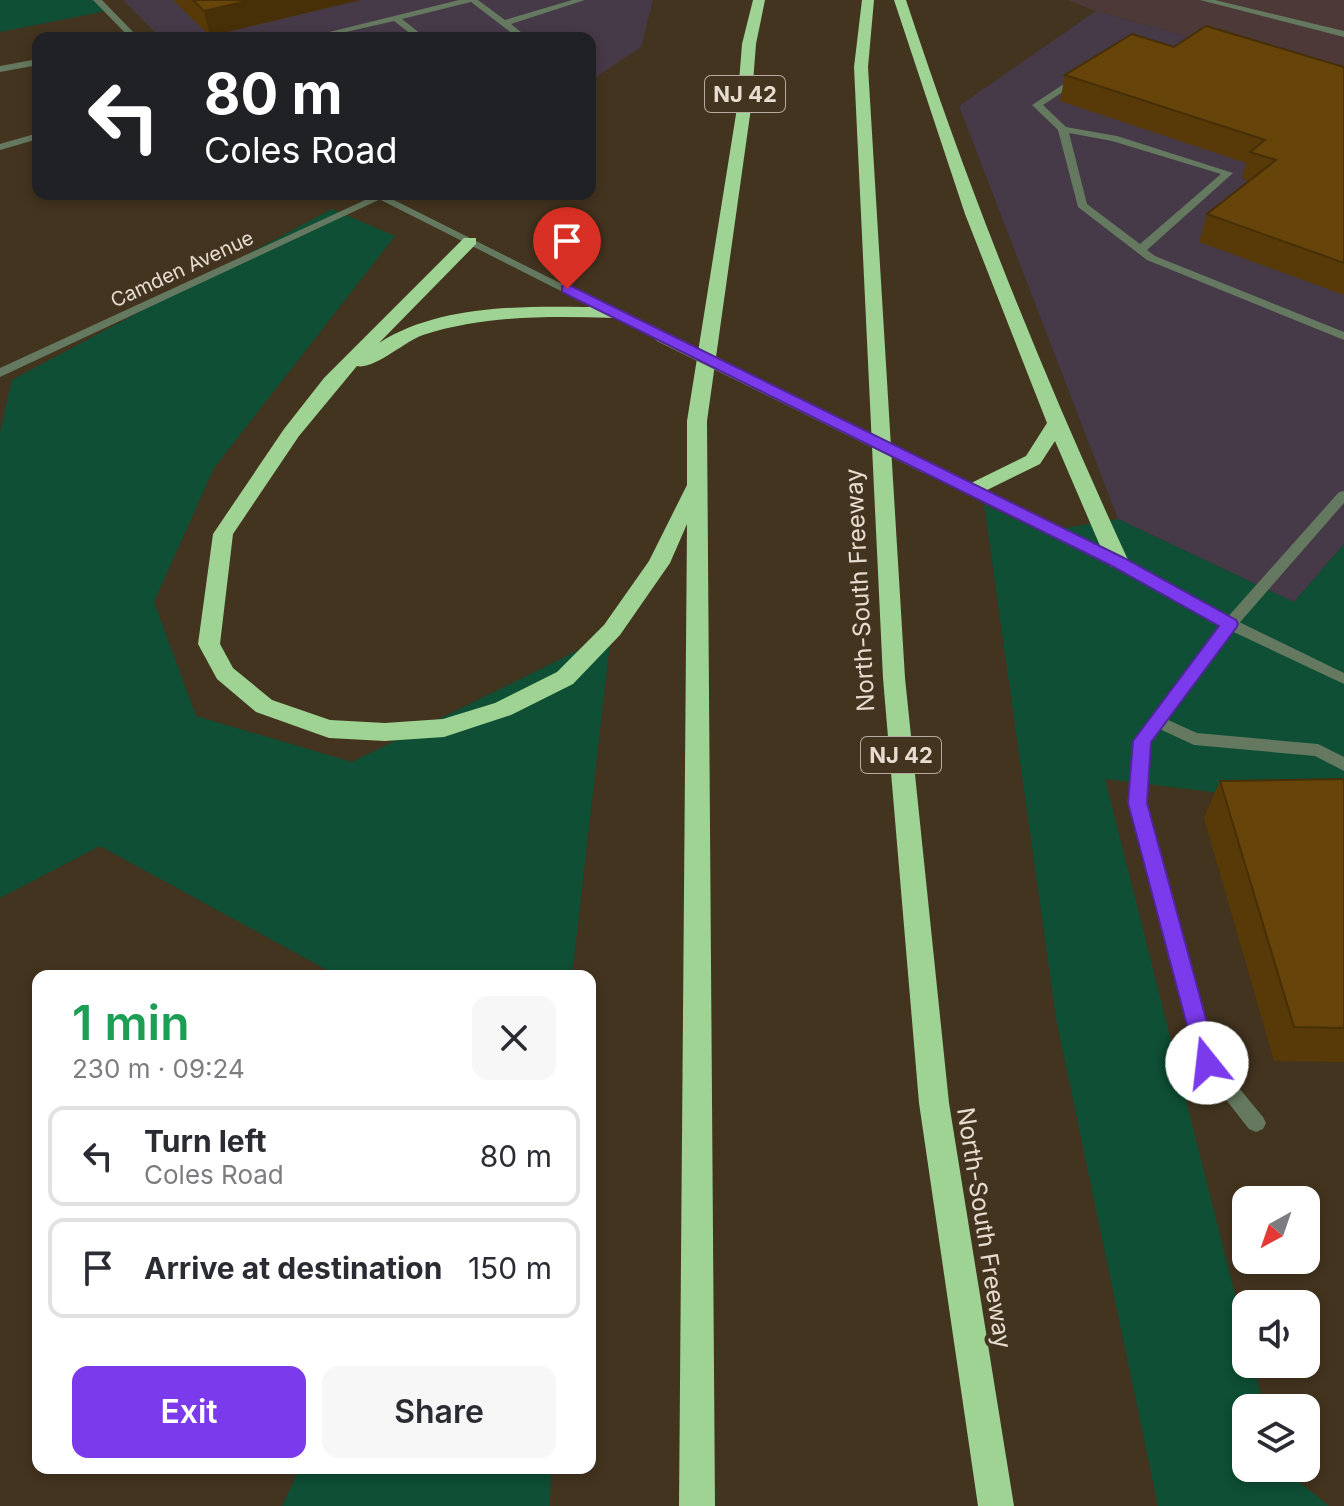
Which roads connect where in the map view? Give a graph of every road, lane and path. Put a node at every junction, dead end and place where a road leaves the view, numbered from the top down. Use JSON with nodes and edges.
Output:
{"nodes":[{"id":1,"x":97,"y":0,"type":"edge"},
{"id":2,"x":472,"y":0,"type":"edge"},
{"id":3,"x":581,"y":0,"type":"edge"},
{"id":4,"x":759,"y":0,"type":"edge"},
{"id":5,"x":868,"y":0,"type":"edge"},
{"id":6,"x":900,"y":0,"type":"edge"},
{"id":7,"x":1204,"y":0,"type":"edge"},
{"id":8,"x":396,"y":18,"type":"junction"},
{"id":9,"x":504,"y":23,"type":"junction"},
{"id":10,"x":129,"y":32,"type":"edge"},
{"id":11,"x":341,"y":32,"type":"edge"},
{"id":12,"x":414,"y":32,"type":"edge"},
{"id":13,"x":516,"y":32,"type":"edge"},
{"id":14,"x":1344,"y":34,"type":"edge"},
{"id":15,"x":32,"y":63,"type":"edge"},
{"id":16,"x":0,"y":69,"type":"edge"},
{"id":17,"x":1087,"y":72,"type":"edge"},
{"id":18,"x":1063,"y":129,"type":"junction"},
{"id":19,"x":32,"y":138,"type":"edge"},
{"id":20,"x":0,"y":147,"type":"edge"},
{"id":21,"x":366,"y":200,"type":"edge"},
{"id":22,"x":387,"y":200,"type":"edge"},
{"id":23,"x":470,"y":241,"type":"junction"},
{"id":24,"x":1141,"y":249,"type":"junction"},
{"id":25,"x":615,"y":313,"type":"junction"},
{"id":26,"x":1344,"y":336,"type":"edge"},
{"id":27,"x":0,"y":373,"type":"edge"},
{"id":28,"x":331,"y":382,"type":"junction"},
{"id":29,"x":1055,"y":425,"type":"junction"},
{"id":30,"x":696,"y":481,"type":"junction"},
{"id":31,"x":972,"y":490,"type":"junction"},
{"id":32,"x":1344,"y":495,"type":"edge"},
{"id":33,"x":1118,"y":562,"type":"junction"},
{"id":34,"x":1230,"y":624,"type":"junction"},
{"id":35,"x":1344,"y":679,"type":"edge"},
{"id":36,"x":1157,"y":721,"type":"junction"},
{"id":37,"x":1344,"y":765,"type":"edge"},
{"id":38,"x":1256,"y":1123,"type":"dead end"},
{"id":39,"x":697,"y":1506,"type":"edge"},
{"id":40,"x":996,"y":1506,"type":"edge"}],
"edges":[{"from":1,"to":10,"type":"street"},
{"from":2,"to":8,"type":"street"},
{"from":2,"to":9,"type":"street"},
{"from":3,"to":9,"type":"street"},
{"from":4,"to":30,"type":"highway","number":"NJ 42"},
{"from":5,"to":40,"type":"highway","name":"North-South Freeway","number":"NJ 42"},
{"from":6,"to":29,"type":"highway"},
{"from":7,"to":14,"type":"street"},
{"from":8,"to":11,"type":"street"},
{"from":8,"to":12,"type":"street"},
{"from":9,"to":13,"type":"street"},
{"from":15,"to":16,"type":"street"},
{"from":17,"to":18,"type":"street"},
{"from":18,"to":24,"type":"street"},
{"from":18,"to":24,"type":"street"},
{"from":19,"to":20,"type":"street"},
{"from":21,"to":27,"type":"street","name":"Camden Avenue"},
{"from":22,"to":23,"type":"street"},
{"from":23,"to":25,"type":"street"},
{"from":23,"to":28,"type":"highway"},
{"from":24,"to":26,"type":"street"},
{"from":25,"to":28,"type":"highway"},
{"from":25,"to":31,"type":"street","bridge":true},
{"from":28,"to":30,"type":"highway"},
{"from":29,"to":31,"type":"highway"},
{"from":29,"to":33,"type":"highway"},
{"from":30,"to":39,"type":"highway","number":"NJ 42"},
{"from":31,"to":33,"type":"street"},
{"from":32,"to":34,"type":"street"},
{"from":33,"to":34,"type":"street"},
{"from":34,"to":35,"type":"street"},
{"from":34,"to":36,"type":"street"},
{"from":36,"to":37,"type":"street"},
{"from":36,"to":38,"type":"street"}]}
